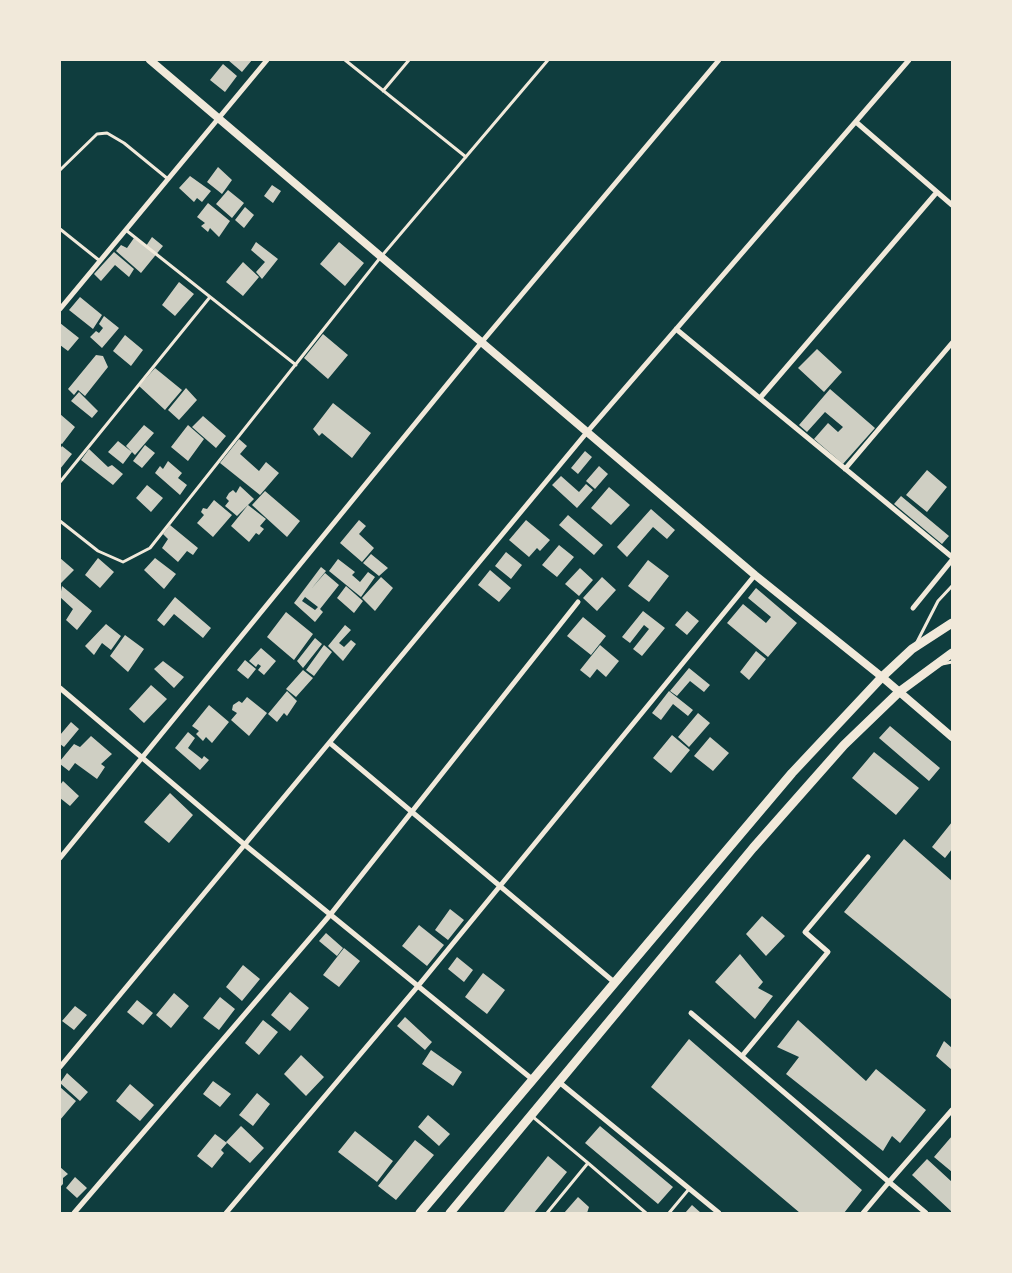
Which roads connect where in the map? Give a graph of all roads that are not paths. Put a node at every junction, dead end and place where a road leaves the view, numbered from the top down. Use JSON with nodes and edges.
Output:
{"nodes":[{"id":1,"x":150,"y":60,"type":"edge"},
{"id":2,"x":267,"y":60,"type":"edge"},
{"id":3,"x":345,"y":60,"type":"edge"},
{"id":4,"x":409,"y":60,"type":"edge"},
{"id":5,"x":548,"y":60,"type":"edge"},
{"id":6,"x":719,"y":60,"type":"edge"},
{"id":7,"x":909,"y":60,"type":"edge"},
{"id":8,"x":383,"y":91,"type":"junction"},
{"id":9,"x":218,"y":119,"type":"junction"},
{"id":10,"x":856,"y":122,"type":"junction"},
{"id":11,"x":466,"y":157,"type":"junction"},
{"id":12,"x":60,"y":170,"type":"edge"},
{"id":13,"x":169,"y":179,"type":"junction"},
{"id":14,"x":937,"y":192,"type":"junction"},
{"id":15,"x":952,"y":205,"type":"edge"},
{"id":16,"x":60,"y":229,"type":"edge"},
{"id":17,"x":127,"y":231,"type":"junction"},
{"id":18,"x":380,"y":258,"type":"junction"},
{"id":19,"x":100,"y":262,"type":"junction"},
{"id":20,"x":210,"y":297,"type":"junction"},
{"id":21,"x":60,"y":309,"type":"edge"},
{"id":22,"x":676,"y":330,"type":"junction"},
{"id":23,"x":481,"y":343,"type":"junction"},
{"id":24,"x":952,"y":343,"type":"edge"},
{"id":25,"x":296,"y":365,"type":"junction"},
{"id":26,"x":760,"y":398,"type":"junction"},
{"id":27,"x":588,"y":432,"type":"junction"},
{"id":28,"x":845,"y":468,"type":"junction"},
{"id":29,"x":60,"y":482,"type":"edge"},
{"id":30,"x":60,"y":521,"type":"edge"},
{"id":31,"x":952,"y":559,"type":"edge"},
{"id":32,"x":755,"y":575,"type":"junction"},
{"id":33,"x":952,"y":586,"type":"edge"},
{"id":34,"x":578,"y":602,"type":"dead end"},
{"id":35,"x":913,"y":608,"type":"dead end"},
{"id":36,"x":952,"y":623,"type":"edge"},
{"id":37,"x":912,"y":649,"type":"junction"},
{"id":38,"x":952,"y":653,"type":"edge"},
{"id":39,"x":952,"y":662,"type":"edge"},
{"id":40,"x":939,"y":664,"type":"junction"},
{"id":41,"x":882,"y":677,"type":"junction"},
{"id":42,"x":60,"y":688,"type":"edge"},
{"id":43,"x":899,"y":692,"type":"junction"},
{"id":44,"x":952,"y":737,"type":"edge"},
{"id":45,"x":330,"y":743,"type":"junction"},
{"id":46,"x":142,"y":756,"type":"junction"},
{"id":47,"x":411,"y":813,"type":"junction"},
{"id":48,"x":245,"y":845,"type":"junction"},
{"id":49,"x":868,"y":857,"type":"dead end"},
{"id":50,"x":60,"y":858,"type":"edge"},
{"id":51,"x":499,"y":887,"type":"junction"},
{"id":52,"x":330,"y":916,"type":"junction"},
{"id":53,"x":614,"y":982,"type":"junction"},
{"id":54,"x":418,"y":986,"type":"junction"},
{"id":55,"x":691,"y":1013,"type":"dead end"},
{"id":56,"x":742,"y":1056,"type":"junction"},
{"id":57,"x":60,"y":1067,"type":"edge"},
{"id":58,"x":532,"y":1079,"type":"junction"},
{"id":59,"x":558,"y":1081,"type":"junction"},
{"id":60,"x":952,"y":1110,"type":"edge"},
{"id":61,"x":531,"y":1115,"type":"junction"},
{"id":62,"x":588,"y":1163,"type":"junction"},
{"id":63,"x":889,"y":1182,"type":"junction"},
{"id":64,"x":689,"y":1189,"type":"junction"},
{"id":65,"x":74,"y":1213,"type":"edge"},
{"id":66,"x":226,"y":1213,"type":"edge"},
{"id":67,"x":420,"y":1213,"type":"edge"},
{"id":68,"x":450,"y":1213,"type":"edge"},
{"id":69,"x":547,"y":1213,"type":"edge"},
{"id":70,"x":646,"y":1213,"type":"edge"},
{"id":71,"x":669,"y":1213,"type":"edge"},
{"id":72,"x":718,"y":1213,"type":"edge"},
{"id":73,"x":863,"y":1213,"type":"edge"},
{"id":74,"x":926,"y":1213,"type":"edge"}],
"edges":[{"from":1,"to":9,"type":"street"},
{"from":2,"to":9,"type":"street"},
{"from":3,"to":8,"type":"lane"},
{"from":4,"to":8,"type":"lane"},
{"from":5,"to":11,"type":"lane"},
{"from":6,"to":23,"type":"street"},
{"from":7,"to":10,"type":"street"},
{"from":8,"to":11,"type":"lane"},
{"from":9,"to":13,"type":"street"},
{"from":9,"to":18,"type":"street"},
{"from":10,"to":14,"type":"street"},
{"from":10,"to":22,"type":"street"},
{"from":11,"to":18,"type":"lane"},
{"from":12,"to":13,"type":"lane"},
{"from":13,"to":17,"type":"street"},
{"from":14,"to":15,"type":"street"},
{"from":14,"to":26,"type":"street"},
{"from":16,"to":19,"type":"lane"},
{"from":17,"to":19,"type":"street"},
{"from":17,"to":20,"type":"lane"},
{"from":18,"to":23,"type":"street"},
{"from":18,"to":25,"type":"lane"},
{"from":19,"to":21,"type":"street"},
{"from":20,"to":25,"type":"lane"},
{"from":20,"to":29,"type":"lane"},
{"from":22,"to":26,"type":"street"},
{"from":22,"to":27,"type":"street"},
{"from":23,"to":27,"type":"street"},
{"from":23,"to":46,"type":"street"},
{"from":24,"to":28,"type":"street"},
{"from":25,"to":30,"type":"lane"},
{"from":26,"to":28,"type":"street"},
{"from":27,"to":32,"type":"street"},
{"from":27,"to":45,"type":"street"},
{"from":28,"to":31,"type":"street"},
{"from":31,"to":35,"type":"street"},
{"from":32,"to":41,"type":"street"},
{"from":32,"to":51,"type":"street"},
{"from":33,"to":37,"type":"lane"},
{"from":34,"to":47,"type":"street"},
{"from":36,"to":37,"type":"main road"},
{"from":37,"to":41,"type":"main road"},
{"from":38,"to":40,"type":"main road"},
{"from":39,"to":40,"type":"lane"},
{"from":40,"to":43,"type":"main road"},
{"from":41,"to":43,"type":"street"},
{"from":41,"to":53,"type":"main road"},
{"from":42,"to":46,"type":"street"},
{"from":43,"to":44,"type":"street"},
{"from":43,"to":59,"type":"main road"},
{"from":45,"to":47,"type":"street"},
{"from":45,"to":48,"type":"street"},
{"from":46,"to":48,"type":"street"},
{"from":46,"to":50,"type":"street"},
{"from":47,"to":51,"type":"street"},
{"from":47,"to":52,"type":"street"},
{"from":48,"to":52,"type":"street"},
{"from":48,"to":57,"type":"street"},
{"from":49,"to":56,"type":"street"},
{"from":51,"to":53,"type":"street"},
{"from":51,"to":54,"type":"street"},
{"from":52,"to":54,"type":"street"},
{"from":52,"to":65,"type":"street"},
{"from":53,"to":58,"type":"main road"},
{"from":54,"to":58,"type":"street"},
{"from":54,"to":66,"type":"street"},
{"from":55,"to":56,"type":"street"},
{"from":56,"to":63,"type":"street"},
{"from":58,"to":67,"type":"main road"},
{"from":59,"to":61,"type":"main road"},
{"from":59,"to":64,"type":"street"},
{"from":60,"to":63,"type":"street"},
{"from":61,"to":62,"type":"lane"},
{"from":61,"to":68,"type":"main road"},
{"from":62,"to":69,"type":"lane"},
{"from":62,"to":70,"type":"lane"},
{"from":63,"to":73,"type":"street"},
{"from":63,"to":74,"type":"street"},
{"from":64,"to":71,"type":"lane"},
{"from":64,"to":72,"type":"street"}]}
